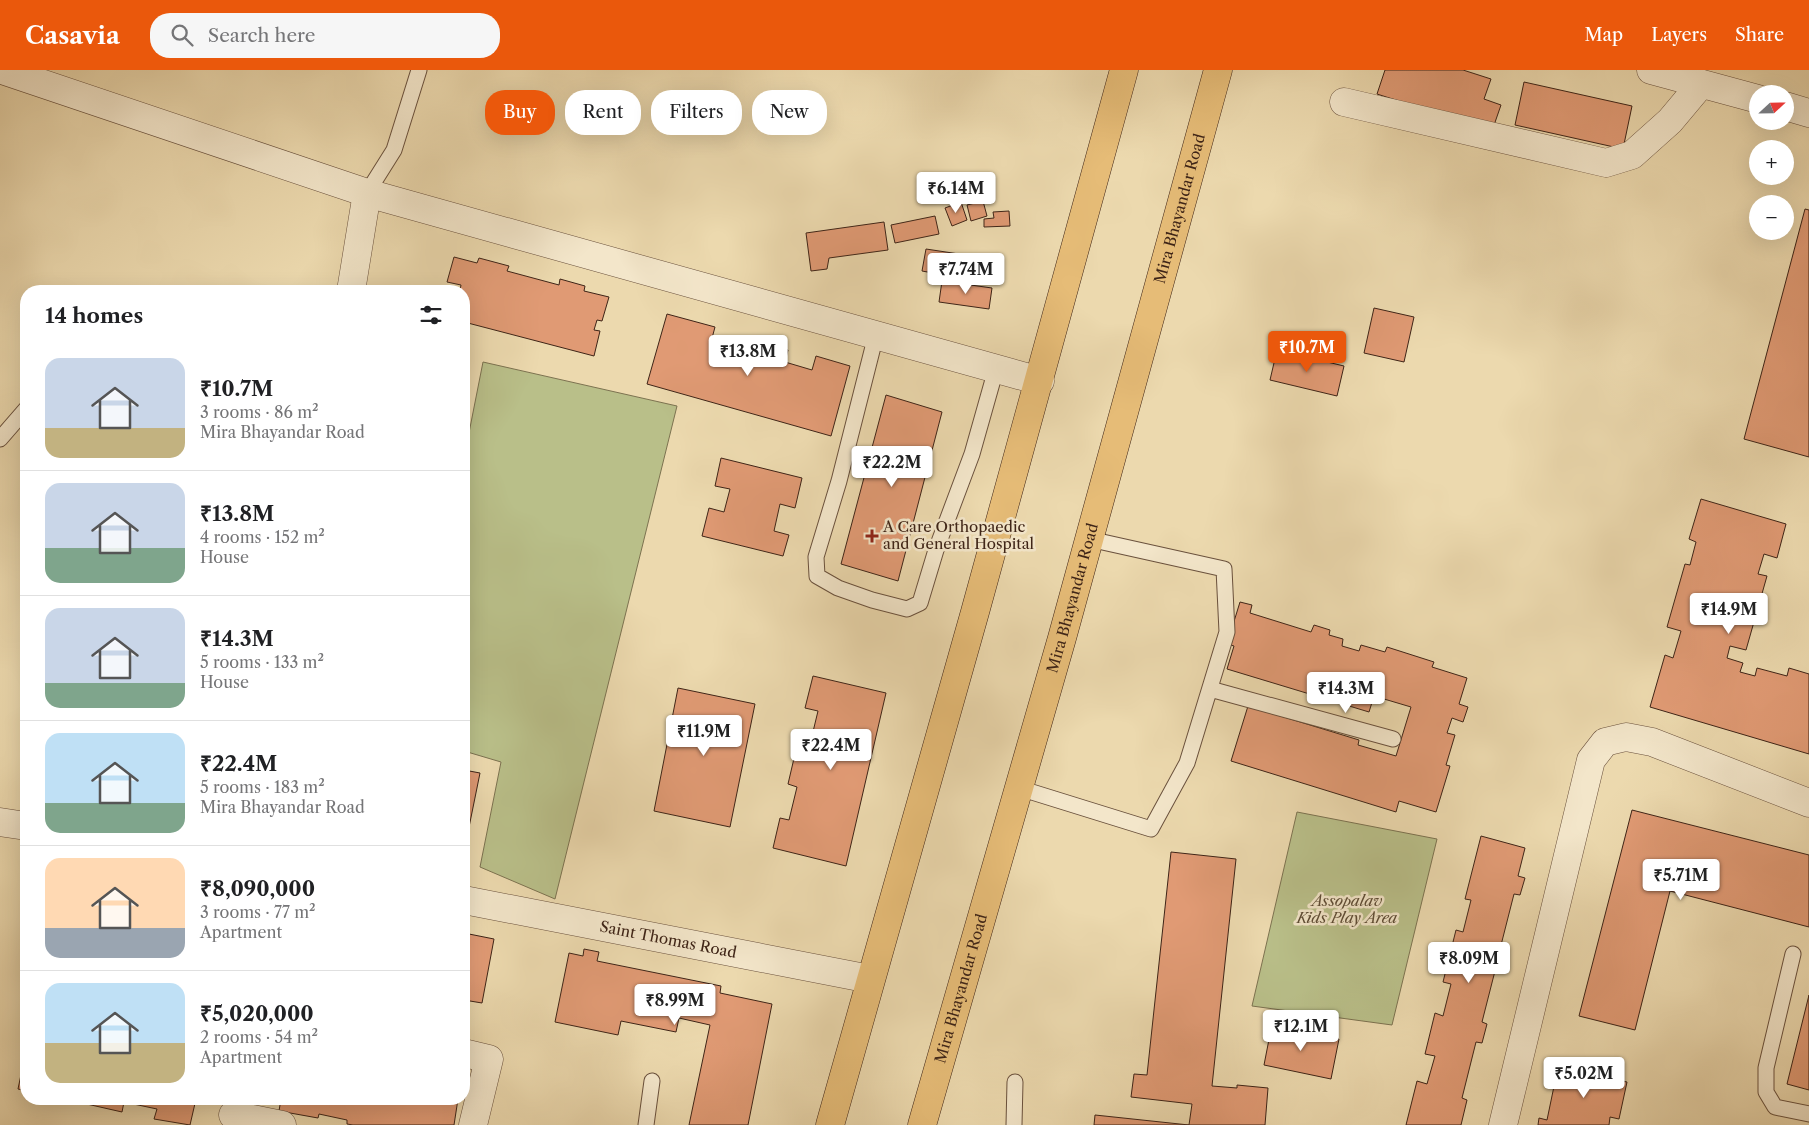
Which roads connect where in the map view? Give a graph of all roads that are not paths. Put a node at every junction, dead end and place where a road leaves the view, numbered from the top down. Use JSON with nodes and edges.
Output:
{"nodes":[{"id":1,"x":2,"y":70,"type":"edge"},
{"id":2,"x":419,"y":70,"type":"edge"},
{"id":3,"x":1124,"y":70,"type":"edge"},
{"id":4,"x":1142,"y":70,"type":"edge"},
{"id":5,"x":1201,"y":70,"type":"edge"},
{"id":6,"x":1218,"y":70,"type":"edge"},
{"id":7,"x":1651,"y":70,"type":"edge"},
{"id":8,"x":1701,"y":84,"type":"junction"},
{"id":9,"x":1749,"y":97,"type":"edge"},
{"id":10,"x":1344,"y":102,"type":"dead end"},
{"id":11,"x":1794,"y":109,"type":"edge"},
{"id":12,"x":1809,"y":113,"type":"edge"},
{"id":13,"x":367,"y":193,"type":"junction"},
{"id":14,"x":352,"y":285,"type":"edge"},
{"id":15,"x":1061,"y":303,"type":"junction"},
{"id":16,"x":1148,"y":324,"type":"junction"},
{"id":17,"x":876,"y":335,"type":"junction"},
{"id":18,"x":996,"y":369,"type":"junction"},
{"id":19,"x":1040,"y":381,"type":"junction"},
{"id":20,"x":20,"y":416,"type":"edge"},
{"id":21,"x":0,"y":439,"type":"edge"},
{"id":22,"x":1089,"y":539,"type":"junction"},
{"id":23,"x":1210,"y":689,"type":"junction"},
{"id":24,"x":1393,"y":739,"type":"dead end"},
{"id":25,"x":1019,"y":788,"type":"junction"},
{"id":26,"x":1809,"y":803,"type":"edge"},
{"id":27,"x":0,"y":822,"type":"edge"},
{"id":28,"x":20,"y":825,"type":"edge"},
{"id":29,"x":470,"y":901,"type":"edge"},
{"id":30,"x":1793,"y":954,"type":"dead end"},
{"id":31,"x":870,"y":979,"type":"junction"},
{"id":32,"x":470,"y":1054,"type":"edge"},
{"id":33,"x":652,"y":1081,"type":"dead end"},
{"id":34,"x":1015,"y":1082,"type":"dead end"},
{"id":35,"x":233,"y":1113,"type":"edge"},
{"id":36,"x":1809,"y":1114,"type":"edge"},
{"id":37,"x":282,"y":1125,"type":"edge"},
{"id":38,"x":473,"y":1125,"type":"edge"},
{"id":39,"x":646,"y":1125,"type":"edge"},
{"id":40,"x":830,"y":1125,"type":"edge"},
{"id":41,"x":922,"y":1125,"type":"edge"},
{"id":42,"x":1014,"y":1125,"type":"edge"},
{"id":43,"x":1503,"y":1125,"type":"edge"}],
"edges":[{"from":1,"to":13,"type":"street"},
{"from":2,"to":13,"type":"lane"},
{"from":3,"to":15,"type":"main road"},
{"from":4,"to":15,"type":"main road"},
{"from":5,"to":16,"type":"main road"},
{"from":6,"to":16,"type":"main road","name":"Mira Bhayandar Road"},
{"from":7,"to":8,"type":"street"},
{"from":8,"to":9,"type":"street"},
{"from":8,"to":10,"type":"street"},
{"from":11,"to":12,"type":"street"},
{"from":13,"to":14,"type":"street"},
{"from":13,"to":17,"type":"street"},
{"from":15,"to":19,"type":"main road"},
{"from":16,"to":22,"type":"main road","name":"Mira Bhayandar Road"},
{"from":17,"to":18,"type":"street"},
{"from":17,"to":18,"type":"lane"},
{"from":18,"to":19,"type":"street"},
{"from":19,"to":31,"type":"main road"},
{"from":20,"to":21,"type":"lane"},
{"from":22,"to":23,"type":"lane"},
{"from":22,"to":25,"type":"main road","name":"Mira Bhayandar Road"},
{"from":23,"to":24,"type":"lane"},
{"from":23,"to":25,"type":"lane"},
{"from":25,"to":41,"type":"main road","name":"Mira Bhayandar Road"},
{"from":26,"to":43,"type":"street"},
{"from":27,"to":28,"type":"street"},
{"from":29,"to":31,"type":"street","name":"Saint Thomas Road"},
{"from":30,"to":36,"type":"lane"},
{"from":31,"to":40,"type":"main road"},
{"from":32,"to":38,"type":"street"},
{"from":33,"to":39,"type":"lane"},
{"from":34,"to":42,"type":"lane"},
{"from":35,"to":37,"type":"street"}]}
